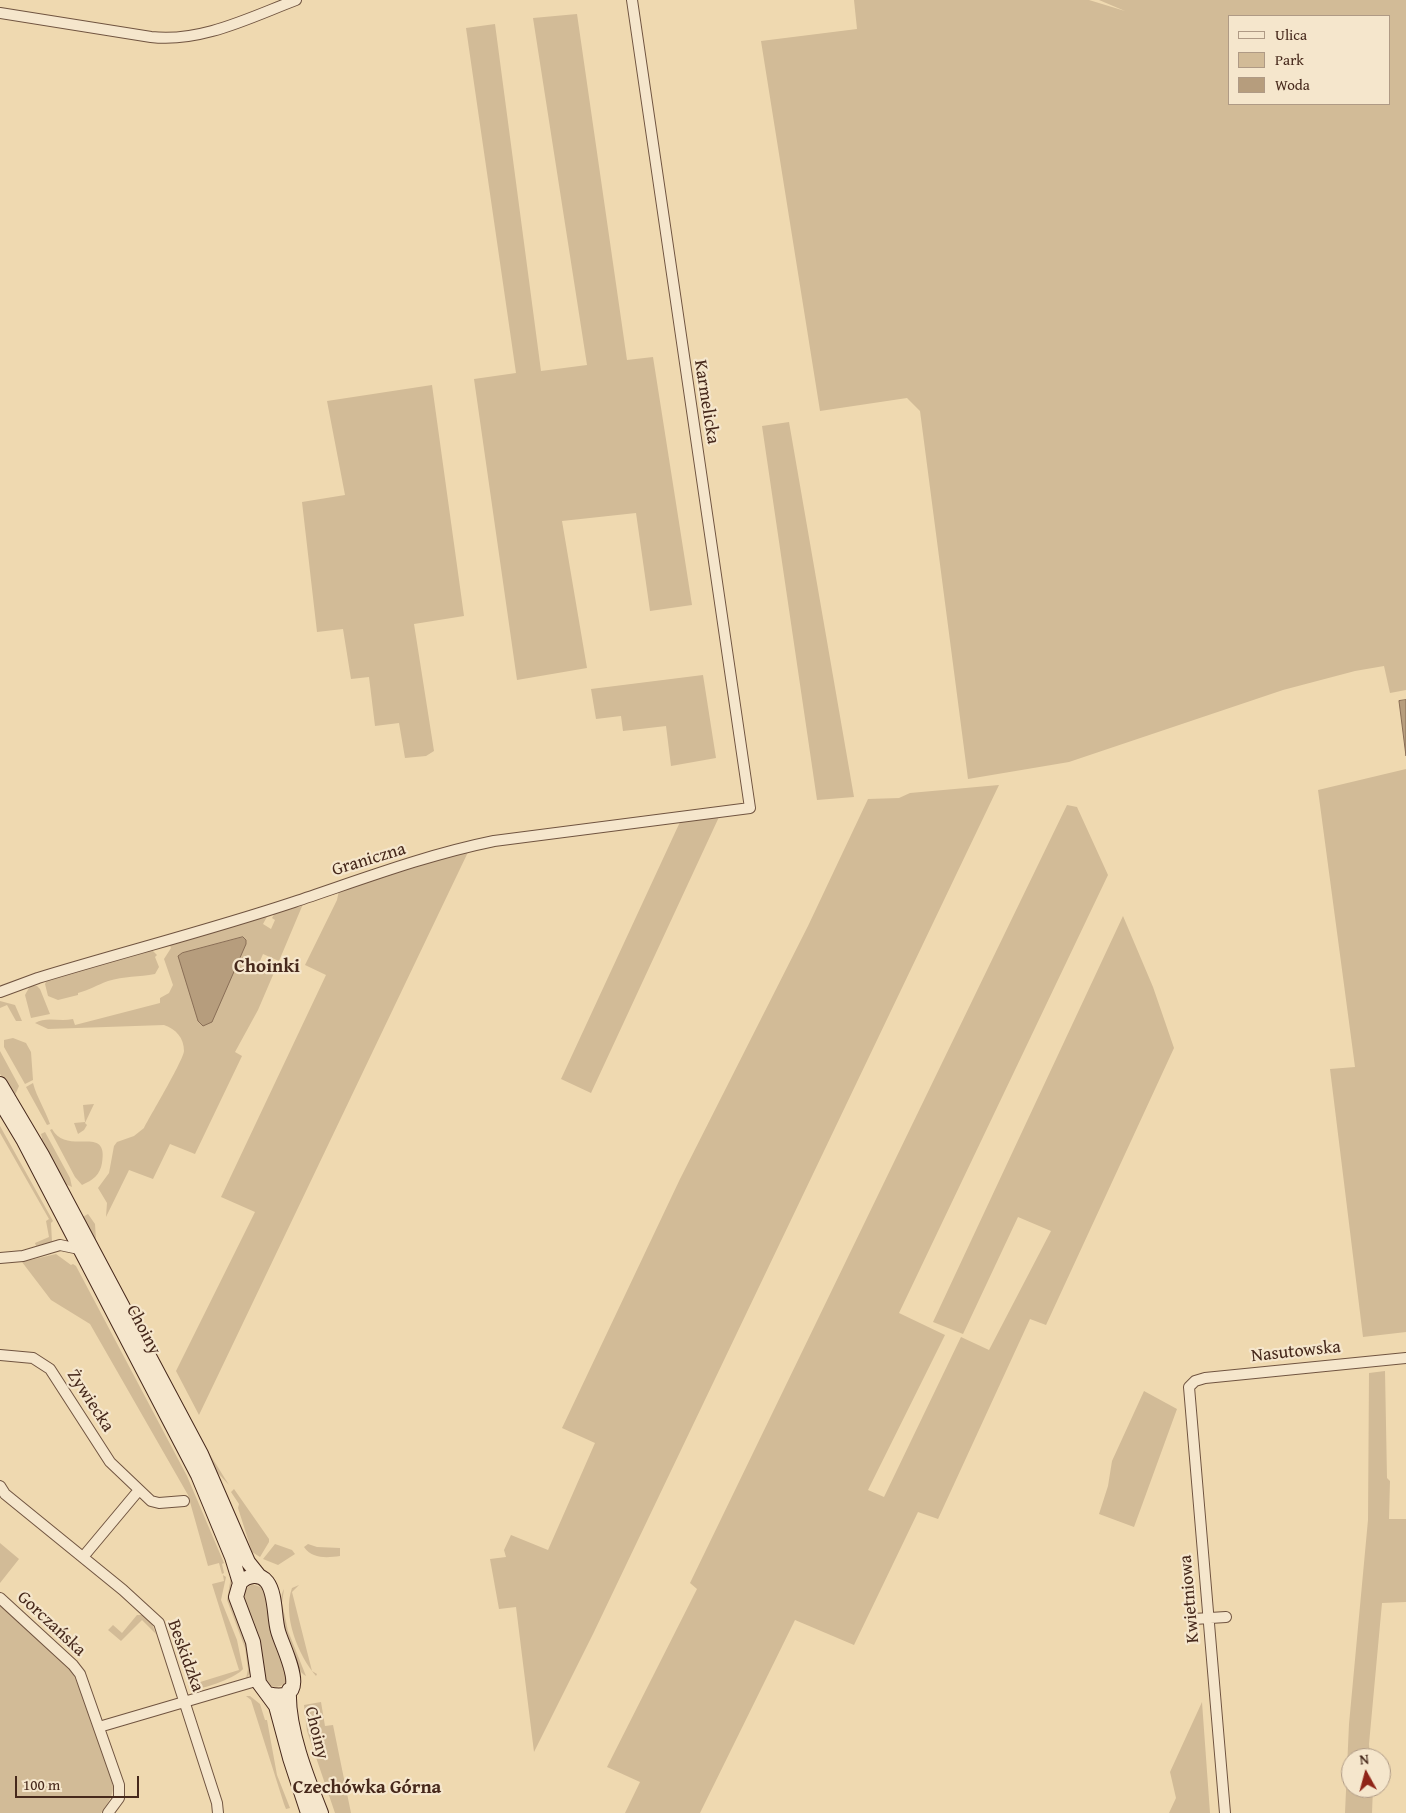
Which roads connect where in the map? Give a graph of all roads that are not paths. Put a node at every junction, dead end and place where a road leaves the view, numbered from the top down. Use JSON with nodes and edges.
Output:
{"nodes":[{"id":1,"x":296,"y":0,"type":"edge"},
{"id":2,"x":632,"y":0,"type":"edge"},
{"id":3,"x":0,"y":13,"type":"edge"},
{"id":4,"x":750,"y":808,"type":"joint"},
{"id":5,"x":3,"y":993,"type":"edge"},
{"id":6,"x":0,"y":1084,"type":"edge"},
{"id":7,"x":0,"y":1100,"type":"edge"},
{"id":8,"x":67,"y":1227,"type":"junction"},
{"id":9,"x":60,"y":1245,"type":"junction"},
{"id":10,"x":79,"y":1249,"type":"junction"},
{"id":11,"x":0,"y":1258,"type":"edge"},
{"id":12,"x":0,"y":1355,"type":"edge"},
{"id":13,"x":1406,"y":1358,"type":"edge"},
{"id":14,"x":1191,"y":1383,"type":"joint"},
{"id":15,"x":139,"y":1490,"type":"junction"},
{"id":16,"x":2,"y":1492,"type":"edge"},
{"id":17,"x":184,"y":1501,"type":"dead end"},
{"id":18,"x":83,"y":1557,"type":"junction"},
{"id":19,"x":260,"y":1577,"type":"junction"},
{"id":20,"x":240,"y":1582,"type":"junction"},
{"id":21,"x":0,"y":1598,"type":"edge"},
{"id":22,"x":1226,"y":1616,"type":"dead end"},
{"id":23,"x":1208,"y":1618,"type":"junction"},
{"id":24,"x":1194,"y":1619,"type":"dead end"},
{"id":25,"x":259,"y":1680,"type":"junction"},
{"id":26,"x":289,"y":1690,"type":"junction"},
{"id":27,"x":268,"y":1694,"type":"junction"},
{"id":28,"x":184,"y":1701,"type":"junction"},
{"id":29,"x":98,"y":1727,"type":"junction"},
{"id":30,"x":108,"y":1813,"type":"edge"},
{"id":31,"x":218,"y":1813,"type":"edge"},
{"id":32,"x":308,"y":1813,"type":"edge"},
{"id":33,"x":321,"y":1813,"type":"edge"},
{"id":34,"x":1225,"y":1813,"type":"edge"}],
"edges":[{"from":1,"to":3,"type":"street"},
{"from":2,"to":4,"type":"street","name":"Karmelicka"},
{"from":4,"to":5,"type":"street","name":"Graniczna"},
{"from":6,"to":19,"type":"street","name":"Choiny"},
{"from":7,"to":8,"type":"street","name":"Choiny"},
{"from":8,"to":9,"type":"street"},
{"from":8,"to":10,"type":"street","name":"Choiny"},
{"from":9,"to":10,"type":"street"},
{"from":9,"to":11,"type":"street"},
{"from":10,"to":20,"type":"street","name":"Choiny"},
{"from":12,"to":15,"type":"street","name":"Żywiecka"},
{"from":13,"to":14,"type":"street","name":"Nasutowska"},
{"from":14,"to":23,"type":"street","name":"Kwietniowa"},
{"from":15,"to":17,"type":"street","name":"Żywiecka"},
{"from":15,"to":18,"type":"street"},
{"from":16,"to":18,"type":"street","name":"Beskidzka"},
{"from":18,"to":28,"type":"street","name":"Beskidzka"},
{"from":19,"to":20,"type":"street"},
{"from":19,"to":26,"type":"street","name":"Choiny"},
{"from":20,"to":25,"type":"street","name":"Choiny"},
{"from":21,"to":29,"type":"street","name":"Gorczańska"},
{"from":22,"to":23,"type":"street"},
{"from":23,"to":24,"type":"street"},
{"from":23,"to":34,"type":"street","name":"Kwietniowa"},
{"from":25,"to":27,"type":"street","name":"Choiny"},
{"from":25,"to":28,"type":"street"},
{"from":26,"to":27,"type":"street"},
{"from":26,"to":33,"type":"street","name":"Choiny"},
{"from":27,"to":32,"type":"street","name":"Choiny"},
{"from":28,"to":29,"type":"street"},
{"from":28,"to":31,"type":"street","name":"Beskidzka"},
{"from":29,"to":30,"type":"street","name":"Gorczańska"}]}
